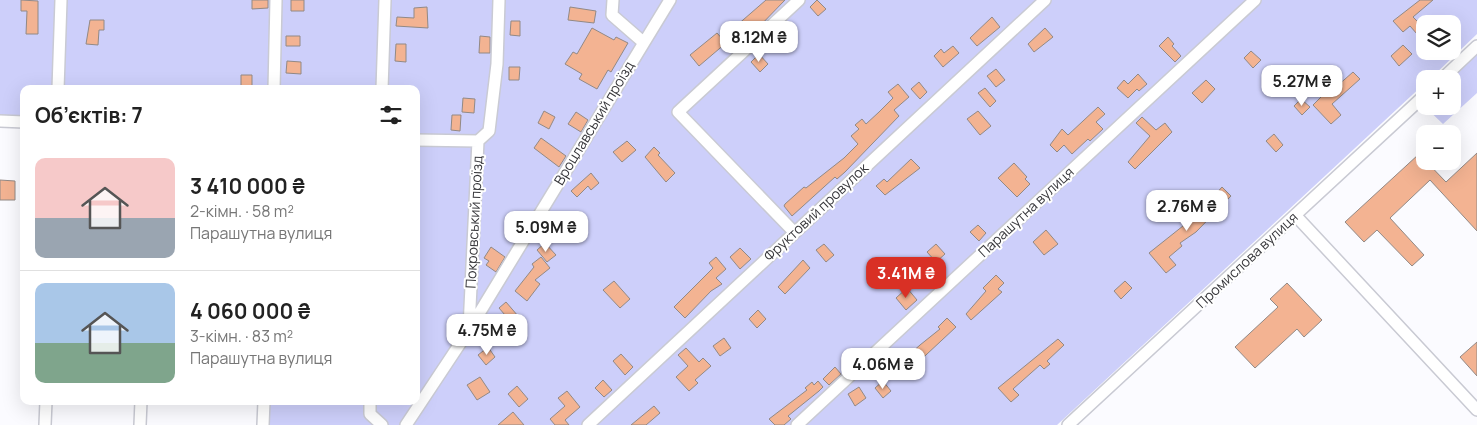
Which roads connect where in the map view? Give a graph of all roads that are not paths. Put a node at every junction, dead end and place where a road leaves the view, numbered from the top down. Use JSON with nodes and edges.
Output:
{"nodes":[{"id":1,"x":61,"y":0,"type":"edge"},
{"id":2,"x":276,"y":0,"type":"edge"},
{"id":3,"x":385,"y":0,"type":"edge"},
{"id":4,"x":499,"y":0,"type":"edge"},
{"id":5,"x":613,"y":0,"type":"edge"},
{"id":6,"x":670,"y":0,"type":"edge"},
{"id":7,"x":798,"y":0,"type":"edge"},
{"id":8,"x":1045,"y":0,"type":"edge"},
{"id":9,"x":1255,"y":0,"type":"edge"},
{"id":10,"x":643,"y":42,"type":"junction"},
{"id":11,"x":1477,"y":46,"type":"edge"},
{"id":12,"x":1452,"y":70,"type":"edge"},
{"id":13,"x":58,"y":85,"type":"edge"},
{"id":14,"x":274,"y":85,"type":"edge"},
{"id":15,"x":382,"y":85,"type":"edge"},
{"id":16,"x":1416,"y":103,"type":"edge"},
{"id":17,"x":0,"y":121,"type":"edge"},
{"id":18,"x":20,"y":122,"type":"edge"},
{"id":19,"x":420,"y":140,"type":"edge"},
{"id":20,"x":478,"y":141,"type":"junction"},
{"id":21,"x":1296,"y":216,"type":"junction"},
{"id":22,"x":794,"y":232,"type":"junction"},
{"id":23,"x":469,"y":330,"type":"junction"},
{"id":24,"x":420,"y":404,"type":"edge"},
{"id":25,"x":46,"y":405,"type":"edge"},
{"id":26,"x":141,"y":405,"type":"edge"},
{"id":27,"x":264,"y":405,"type":"edge"},
{"id":28,"x":370,"y":405,"type":"edge"},
{"id":29,"x":419,"y":405,"type":"edge"},
{"id":30,"x":1477,"y":410,"type":"edge"},
{"id":31,"x":45,"y":425,"type":"edge"},
{"id":32,"x":140,"y":425,"type":"edge"},
{"id":33,"x":263,"y":425,"type":"edge"},
{"id":34,"x":382,"y":425,"type":"edge"},
{"id":35,"x":406,"y":425,"type":"edge"},
{"id":36,"x":588,"y":425,"type":"edge"},
{"id":37,"x":797,"y":425,"type":"edge"},
{"id":38,"x":1068,"y":425,"type":"edge"}],
"edges":[{"from":1,"to":13,"type":"street"},
{"from":2,"to":14,"type":"street"},
{"from":3,"to":15,"type":"street"},
{"from":4,"to":20,"type":"street","name":"Покровський проїзд"},
{"from":5,"to":10,"type":"street"},
{"from":6,"to":10,"type":"street","name":"Вроцлавський проїзд"},
{"from":7,"to":22,"type":"street"},
{"from":8,"to":22,"type":"street","name":"Фруктовий провулок"},
{"from":9,"to":37,"type":"street","name":"Парашутна вулиця"},
{"from":10,"to":23,"type":"street","name":"Вроцлавський проїзд"},
{"from":11,"to":12,"type":"street"},
{"from":16,"to":21,"type":"street","name":"Промислова вулиця"},
{"from":17,"to":18,"type":"street"},
{"from":19,"to":20,"type":"street"},
{"from":20,"to":23,"type":"street","name":"Покровський проїзд"},
{"from":21,"to":30,"type":"street"},
{"from":21,"to":38,"type":"street","name":"Промислова вулиця"},
{"from":22,"to":36,"type":"street","name":"Фруктовий провулок"},
{"from":23,"to":24,"type":"street","name":"Вроцлавський проїзд"},
{"from":25,"to":31,"type":"street"},
{"from":26,"to":32,"type":"street"},
{"from":27,"to":33,"type":"street"},
{"from":28,"to":34,"type":"street"},
{"from":29,"to":35,"type":"street","name":"Вроцлавський проїзд"}]}
